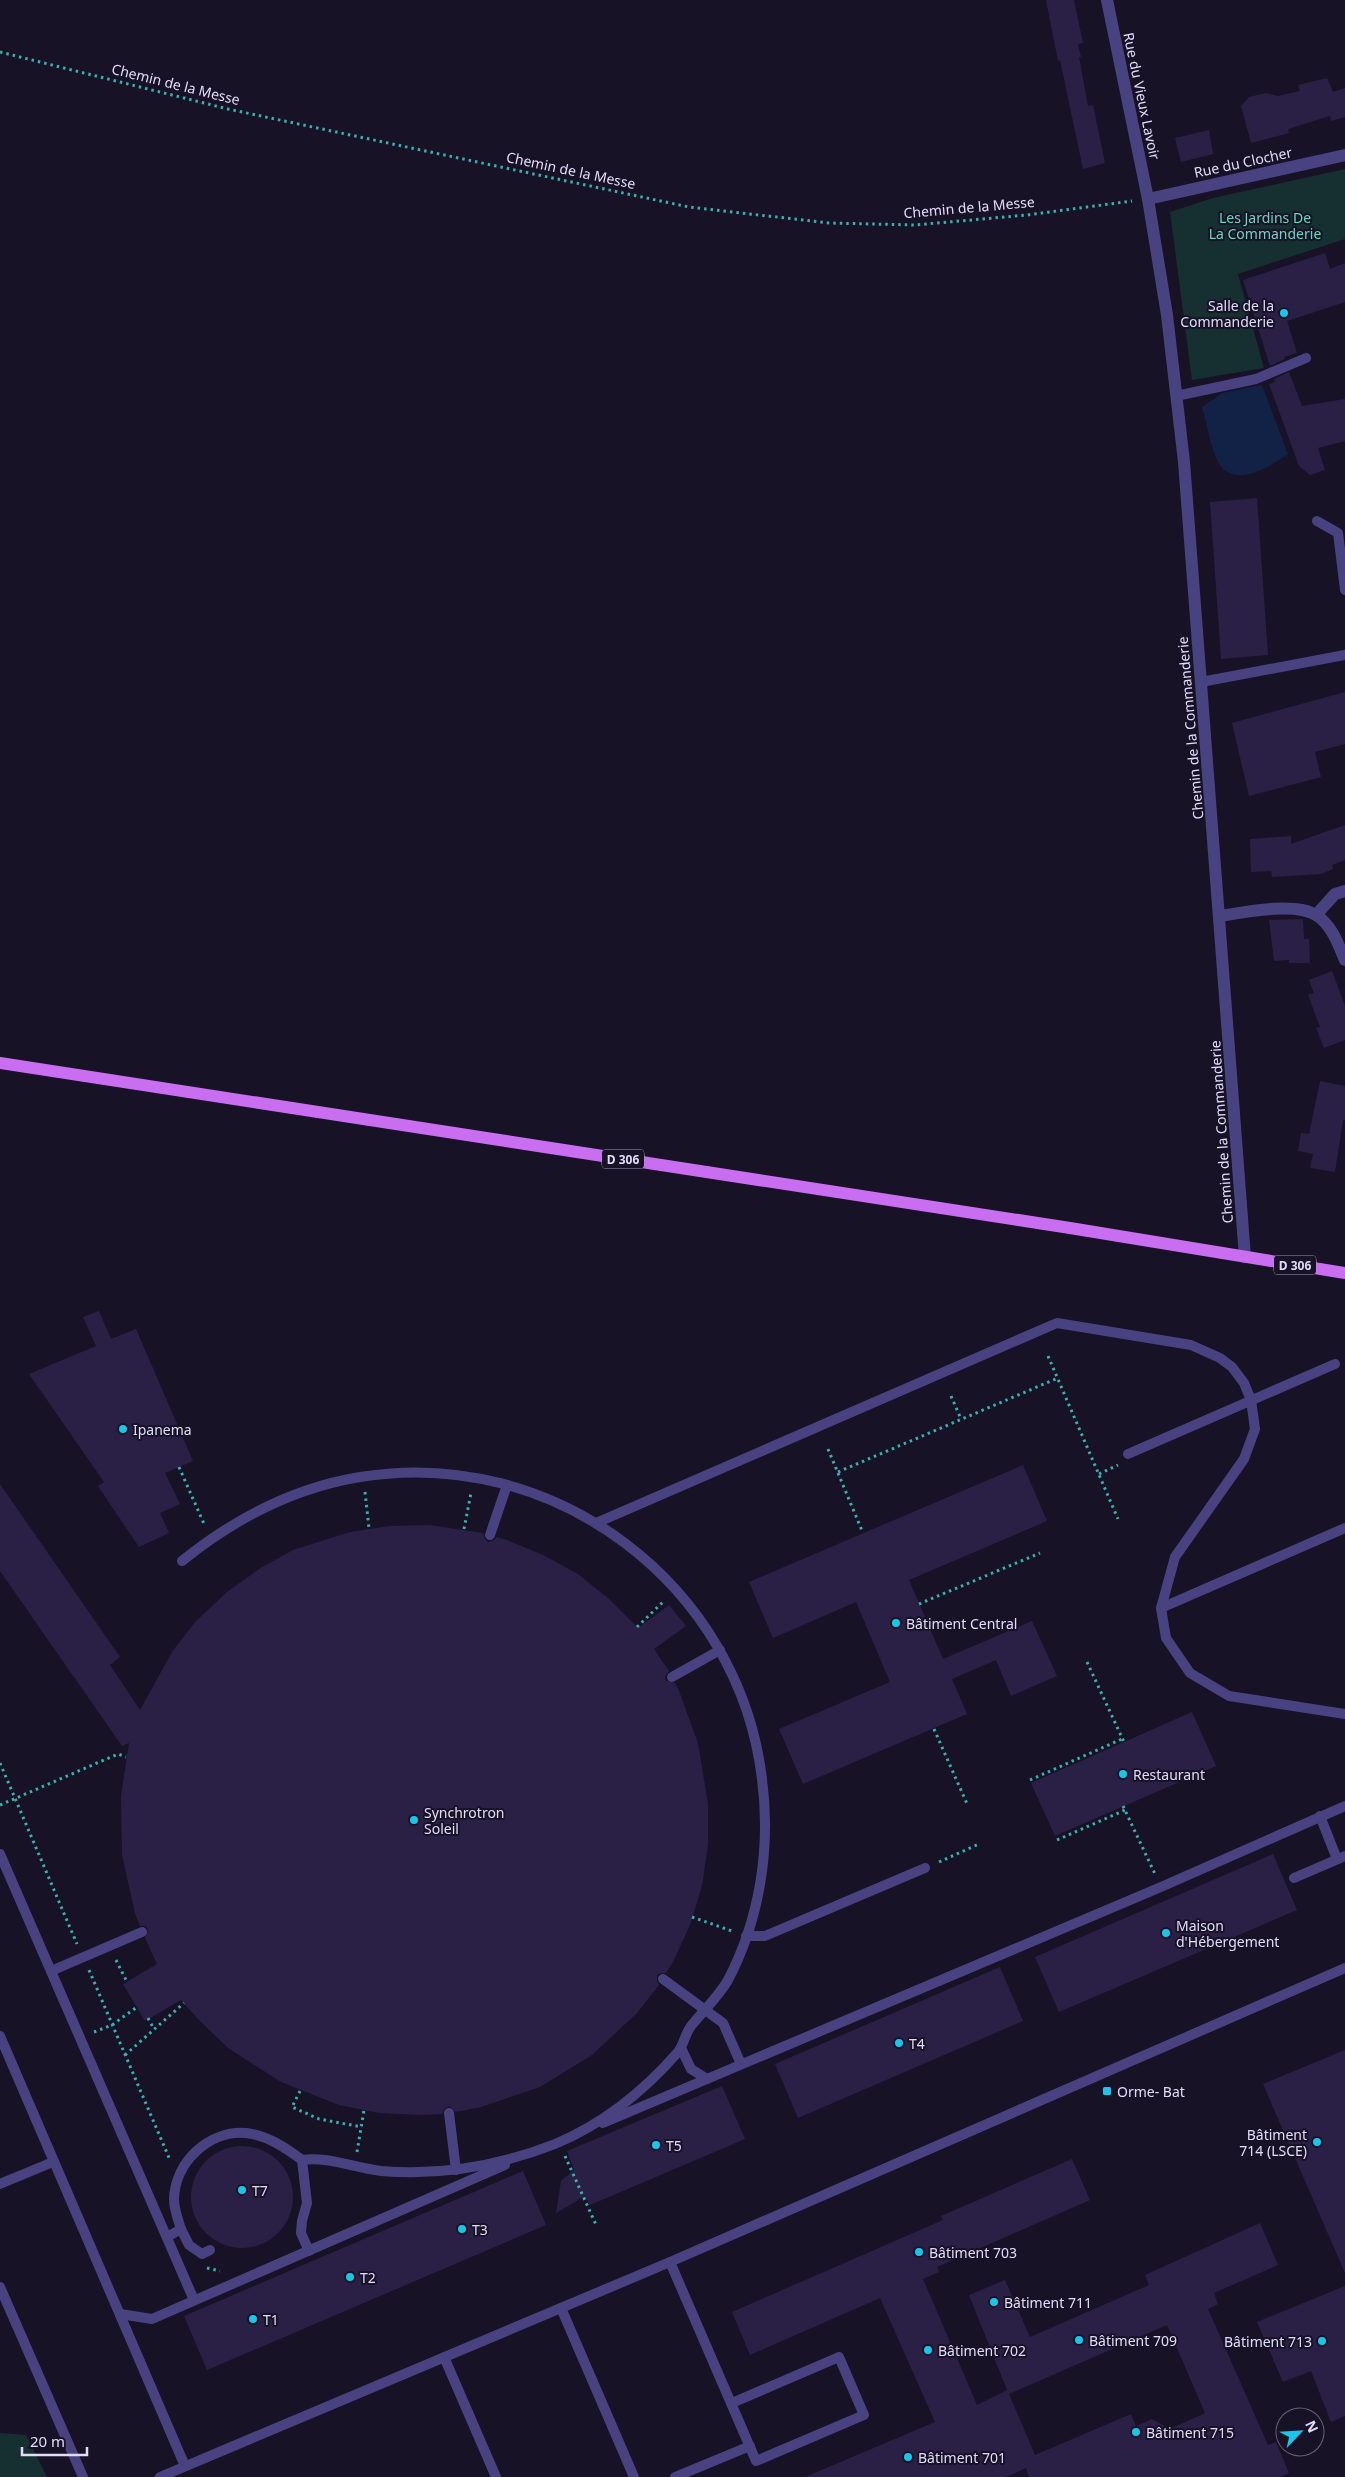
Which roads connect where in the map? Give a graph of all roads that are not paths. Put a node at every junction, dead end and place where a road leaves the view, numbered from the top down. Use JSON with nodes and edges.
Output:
{"nodes":[{"id":1,"x":1107,"y":0,"type":"edge"},
{"id":2,"x":1345,"y":155,"type":"edge"},
{"id":3,"x":1148,"y":199,"type":"junction"},
{"id":4,"x":1306,"y":358,"type":"dead end"},
{"id":5,"x":1176,"y":396,"type":"junction"},
{"id":6,"x":1317,"y":521,"type":"dead end"},
{"id":7,"x":1345,"y":590,"type":"edge"},
{"id":8,"x":1345,"y":655,"type":"edge"},
{"id":9,"x":1201,"y":682,"type":"junction"},
{"id":10,"x":1345,"y":891,"type":"edge"},
{"id":11,"x":1316,"y":915,"type":"junction"},
{"id":12,"x":1220,"y":916,"type":"junction"},
{"id":13,"x":1345,"y":960,"type":"edge"},
{"id":14,"x":0,"y":1063,"type":"edge"},
{"id":15,"x":1245,"y":1257,"type":"junction"},
{"id":16,"x":1345,"y":1273,"type":"edge"},
{"id":17,"x":1336,"y":1364,"type":"dead end"},
{"id":18,"x":1251,"y":1400,"type":"junction"},
{"id":19,"x":1125,"y":1459,"type":"road end"},
{"id":20,"x":507,"y":1485,"type":"junction"},
{"id":21,"x":596,"y":1523,"type":"junction"},
{"id":22,"x":1345,"y":1528,"type":"edge"},
{"id":23,"x":490,"y":1535,"type":"dead end"},
{"id":24,"x":182,"y":1561,"type":"dead end"},
{"id":25,"x":1160,"y":1608,"type":"junction"},
{"id":26,"x":720,"y":1650,"type":"junction"},
{"id":27,"x":672,"y":1677,"type":"dead end"},
{"id":28,"x":1345,"y":1714,"type":"edge"},
{"id":29,"x":1345,"y":1806,"type":"edge"},
{"id":30,"x":1320,"y":1816,"type":"junction"},
{"id":31,"x":0,"y":1854,"type":"edge"},
{"id":32,"x":1341,"y":1858,"type":"edge"},
{"id":33,"x":925,"y":1868,"type":"road end"},
{"id":34,"x":1294,"y":1878,"type":"dead end"},
{"id":35,"x":142,"y":1932,"type":"dead end"},
{"id":36,"x":746,"y":1936,"type":"junction"},
{"id":37,"x":1345,"y":1968,"type":"edge"},
{"id":38,"x":51,"y":1971,"type":"junction"},
{"id":39,"x":663,"y":1979,"type":"dead end"},
{"id":40,"x":705,"y":2008,"type":"junction"},
{"id":41,"x":0,"y":2036,"type":"edge"},
{"id":42,"x":681,"y":2048,"type":"junction"},
{"id":43,"x":741,"y":2064,"type":"junction"},
{"id":44,"x":707,"y":2079,"type":"junction"},
{"id":45,"x":449,"y":2113,"type":"dead end"},
{"id":46,"x":558,"y":2142,"type":"junction"},
{"id":47,"x":302,"y":2160,"type":"junction"},
{"id":48,"x":53,"y":2162,"type":"junction"},
{"id":49,"x":456,"y":2170,"type":"junction"},
{"id":50,"x":0,"y":2184,"type":"edge"},
{"id":51,"x":180,"y":2229,"type":"junction"},
{"id":52,"x":166,"y":2237,"type":"junction"},
{"id":53,"x":210,"y":2250,"type":"dead end"},
{"id":54,"x":309,"y":2251,"type":"junction"},
{"id":55,"x":670,"y":2262,"type":"junction"},
{"id":56,"x":0,"y":2287,"type":"edge"},
{"id":57,"x":194,"y":2300,"type":"junction"},
{"id":58,"x":561,"y":2308,"type":"junction"},
{"id":59,"x":120,"y":2314,"type":"junction"},
{"id":60,"x":444,"y":2357,"type":"junction"},
{"id":61,"x":732,"y":2403,"type":"junction"},
{"id":62,"x":750,"y":2446,"type":"junction"},
{"id":63,"x":185,"y":2466,"type":"junction"},
{"id":64,"x":83,"y":2477,"type":"edge"},
{"id":65,"x":160,"y":2477,"type":"edge"},
{"id":66,"x":496,"y":2477,"type":"edge"},
{"id":67,"x":634,"y":2477,"type":"edge"},
{"id":68,"x":674,"y":2477,"type":"edge"}],
"edges":[{"from":1,"to":3,"type":"street","name":"Rue du Vieux Lavoir"},
{"from":2,"to":3,"type":"street","name":"Rue du Clocher"},
{"from":3,"to":5,"type":"street","name":"Chemin de la Commanderie"},
{"from":4,"to":5,"type":"lane"},
{"from":5,"to":9,"type":"street","name":"Chemin de la Commanderie"},
{"from":6,"to":7,"type":"lane"},
{"from":8,"to":9,"type":"lane"},
{"from":9,"to":12,"type":"street","name":"Chemin de la Commanderie"},
{"from":10,"to":11,"type":"street"},
{"from":11,"to":12,"type":"street"},
{"from":11,"to":13,"type":"street"},
{"from":12,"to":15,"type":"street","name":"Chemin de la Commanderie"},
{"from":14,"to":15,"type":"main road","number":"D 306"},
{"from":15,"to":16,"type":"main road","number":"D 306"},
{"from":17,"to":18,"type":"lane"},
{"from":18,"to":19,"type":"lane"},
{"from":18,"to":21,"type":"lane"},
{"from":18,"to":25,"type":"lane"},
{"from":20,"to":21,"type":"lane"},
{"from":20,"to":23,"type":"lane"},
{"from":20,"to":24,"type":"lane"},
{"from":21,"to":26,"type":"lane"},
{"from":22,"to":25,"type":"lane"},
{"from":25,"to":28,"type":"lane"},
{"from":26,"to":27,"type":"lane"},
{"from":26,"to":36,"type":"lane"},
{"from":29,"to":30,"type":"lane"},
{"from":30,"to":32,"type":"lane"},
{"from":30,"to":43,"type":"lane"},
{"from":31,"to":38,"type":"lane"},
{"from":32,"to":34,"type":"lane"},
{"from":33,"to":36,"type":"lane"},
{"from":35,"to":38,"type":"lane"},
{"from":36,"to":40,"type":"lane"},
{"from":37,"to":55,"type":"lane"},
{"from":38,"to":52,"type":"lane"},
{"from":39,"to":40,"type":"lane"},
{"from":40,"to":42,"type":"lane"},
{"from":40,"to":43,"type":"lane"},
{"from":41,"to":48,"type":"lane"},
{"from":42,"to":44,"type":"lane"},
{"from":42,"to":46,"type":"lane"},
{"from":43,"to":44,"type":"lane"},
{"from":44,"to":46,"type":"lane"},
{"from":45,"to":49,"type":"lane"},
{"from":46,"to":49,"type":"lane"},
{"from":46,"to":54,"type":"lane"},
{"from":47,"to":49,"type":"lane"},
{"from":47,"to":51,"type":"lane"},
{"from":47,"to":54,"type":"lane"},
{"from":48,"to":50,"type":"lane"},
{"from":48,"to":59,"type":"lane"},
{"from":51,"to":52,"type":"lane"},
{"from":51,"to":53,"type":"lane"},
{"from":52,"to":57,"type":"lane"},
{"from":54,"to":57,"type":"lane"},
{"from":55,"to":58,"type":"lane"},
{"from":55,"to":61,"type":"lane"},
{"from":56,"to":64,"type":"lane"},
{"from":57,"to":59,"type":"lane"},
{"from":58,"to":60,"type":"lane"},
{"from":58,"to":67,"type":"lane"},
{"from":59,"to":63,"type":"lane"},
{"from":60,"to":63,"type":"lane"},
{"from":60,"to":66,"type":"lane"},
{"from":61,"to":62,"type":"lane"},
{"from":61,"to":62,"type":"lane"},
{"from":62,"to":68,"type":"lane"},
{"from":63,"to":65,"type":"lane"}]}
